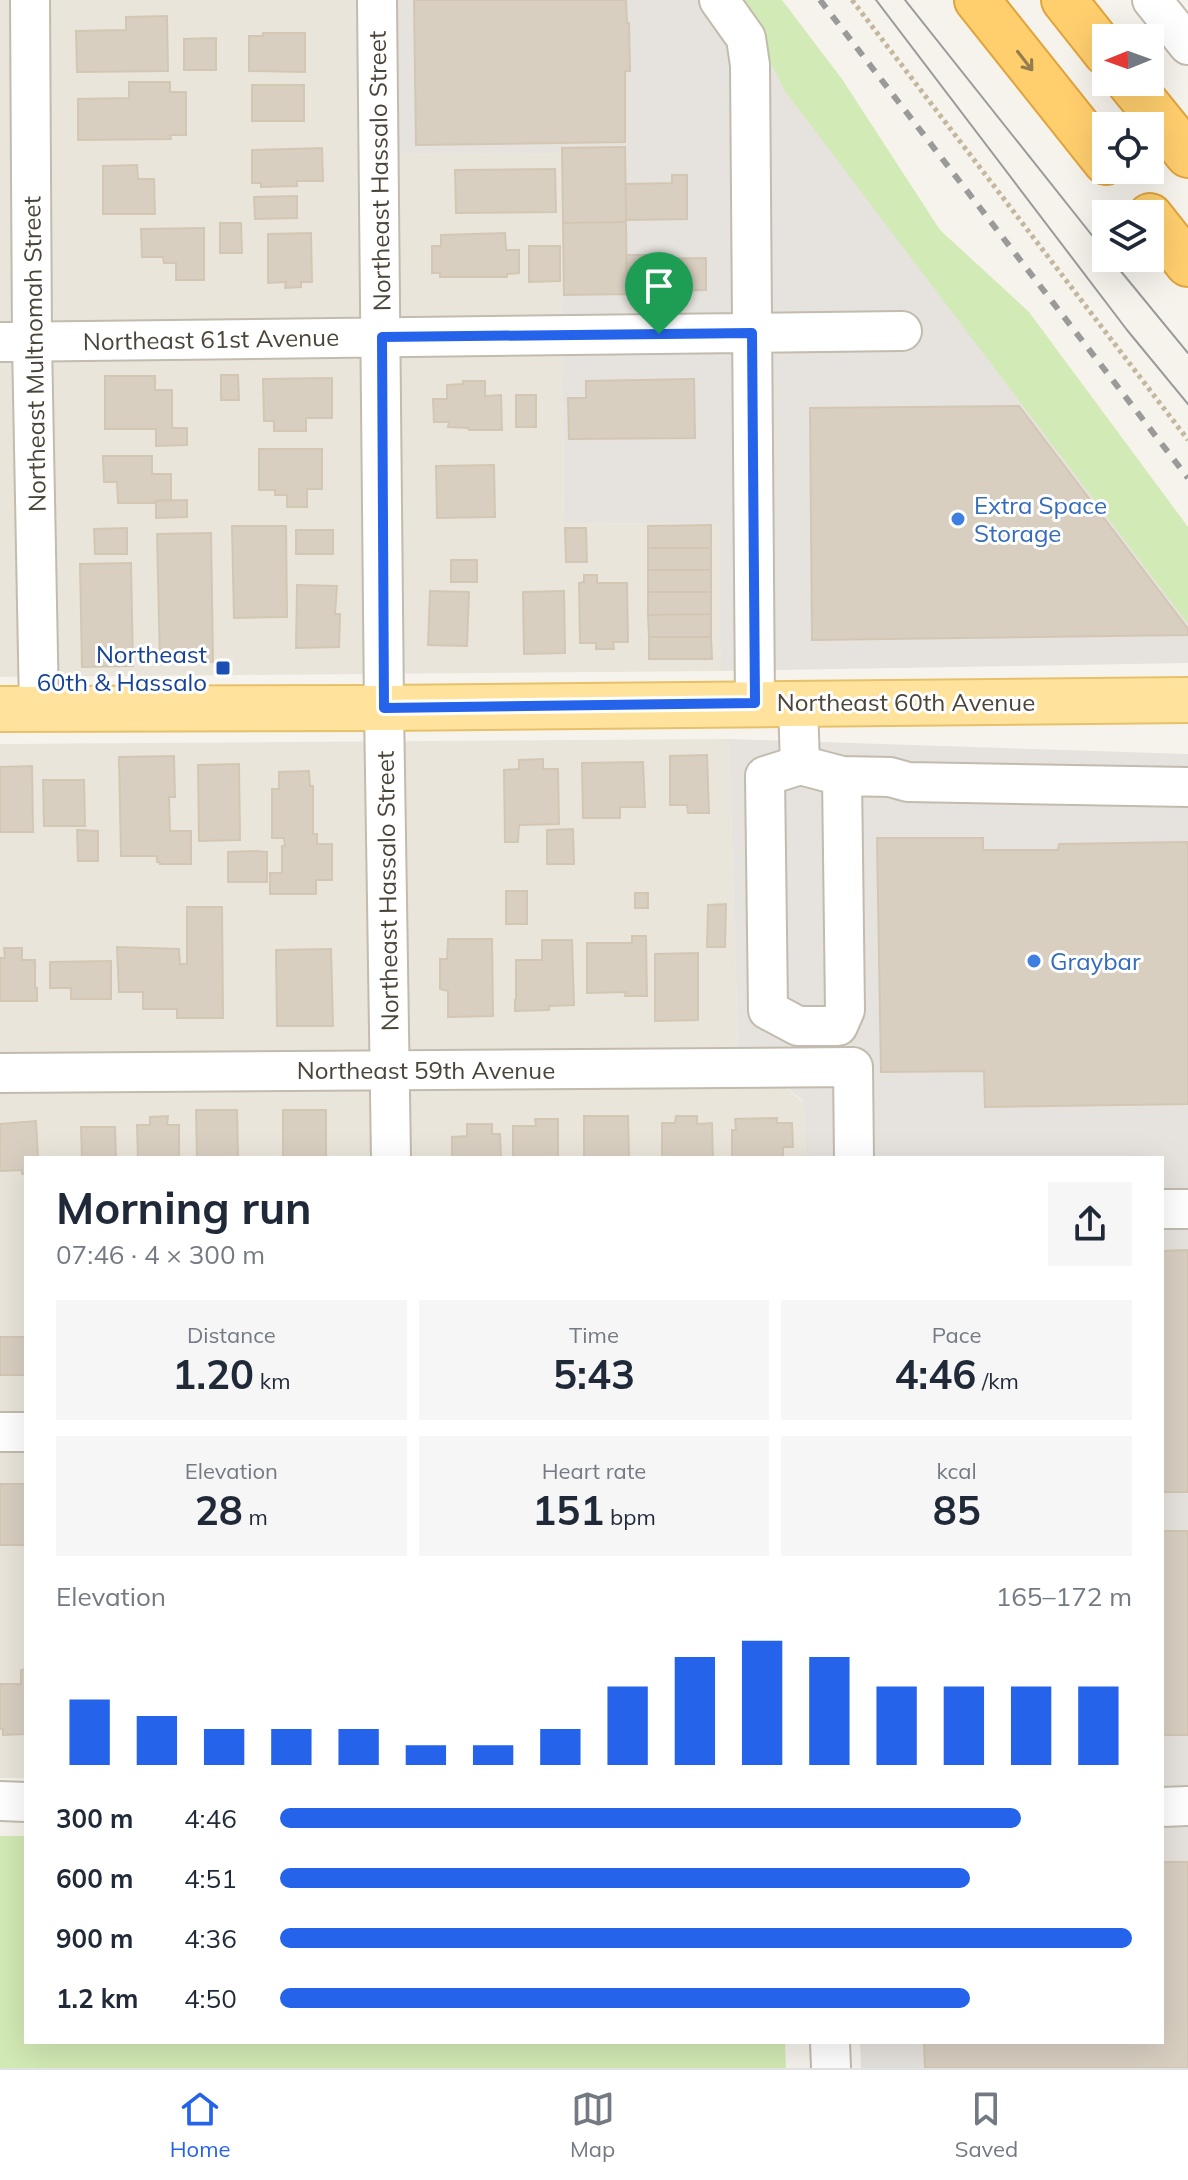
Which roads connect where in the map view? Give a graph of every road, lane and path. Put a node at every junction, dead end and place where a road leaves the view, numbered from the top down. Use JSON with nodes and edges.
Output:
{"nodes":[{"id":1,"x":30,"y":0,"type":"edge"},
{"id":2,"x":377,"y":0,"type":"edge"},
{"id":3,"x":719,"y":0,"type":"edge"},
{"id":4,"x":852,"y":0,"type":"edge"},
{"id":5,"x":977,"y":0,"type":"edge"},
{"id":6,"x":1064,"y":0,"type":"edge"},
{"id":7,"x":1152,"y":0,"type":"edge"},
{"id":8,"x":1092,"y":35,"type":"edge"},
{"id":9,"x":1188,"y":45,"type":"edge"},
{"id":10,"x":1140,"y":96,"type":"edge"},
{"id":11,"x":1092,"y":144,"type":"edge"},
{"id":12,"x":1188,"y":155,"type":"edge"},
{"id":13,"x":1124,"y":184,"type":"edge"},
{"id":14,"x":1137,"y":200,"type":"edge"},
{"id":15,"x":1164,"y":234,"type":"edge"},
{"id":16,"x":1188,"y":264,"type":"edge"},
{"id":17,"x":902,"y":331,"type":"dead end"},
{"id":18,"x":752,"y":333,"type":"junction"},
{"id":19,"x":382,"y":337,"type":"junction"},
{"id":20,"x":16,"y":342,"type":"edge"},
{"id":21,"x":1188,"y":440,"type":"edge"},
{"id":22,"x":1188,"y":700,"type":"edge"},
{"id":23,"x":755,"y":703,"type":"junction"},
{"id":24,"x":798,"y":703,"type":"junction"},
{"id":25,"x":20,"y":708,"type":"edge"},
{"id":26,"x":384,"y":708,"type":"junction"},
{"id":27,"x":800,"y":765,"type":"junction"},
{"id":28,"x":842,"y":776,"type":"junction"},
{"id":29,"x":1188,"y":787,"type":"edge"},
{"id":30,"x":390,"y":1070,"type":"junction"},
{"id":31,"x":0,"y":1073,"type":"edge"},
{"id":32,"x":391,"y":1156,"type":"edge"},
{"id":33,"x":854,"y":1156,"type":"edge"},
{"id":34,"x":1164,"y":1209,"type":"edge"},
{"id":35,"x":1188,"y":1209,"type":"edge"},
{"id":36,"x":0,"y":1432,"type":"edge"},
{"id":37,"x":24,"y":1432,"type":"edge"},
{"id":38,"x":0,"y":1801,"type":"edge"},
{"id":39,"x":24,"y":1802,"type":"edge"},
{"id":40,"x":1188,"y":1806,"type":"edge"},
{"id":41,"x":1164,"y":1807,"type":"edge"},
{"id":42,"x":830,"y":2044,"type":"edge"},
{"id":43,"x":831,"y":2068,"type":"edge"}],
"edges":[{"from":1,"to":20,"type":"street","name":"Northeast Multnomah Street"},
{"from":2,"to":19,"type":"street","name":"Northeast Hassalo Street"},
{"from":3,"to":18,"type":"street"},
{"from":4,"to":21,"type":"path"},
{"from":5,"to":11,"type":"highway","one_way":true},
{"from":6,"to":8,"type":"highway"},
{"from":7,"to":9,"type":"street"},
{"from":10,"to":12,"type":"highway"},
{"from":13,"to":14,"type":"highway"},
{"from":15,"to":16,"type":"highway"},
{"from":17,"to":18,"type":"street","name":"Northeast 61st Avenue"},
{"from":18,"to":19,"type":"street","name":"Northeast 61st Avenue"},
{"from":18,"to":23,"type":"street"},
{"from":19,"to":20,"type":"street","name":"Northeast 61st Avenue"},
{"from":19,"to":26,"type":"street","name":"Northeast Hassalo Street"},
{"from":20,"to":25,"type":"street","name":"Northeast Multnomah Street"},
{"from":22,"to":24,"type":"main road","name":"Northeast 60th Avenue"},
{"from":23,"to":24,"type":"main road","name":"Northeast 60th Avenue"},
{"from":23,"to":26,"type":"main road","name":"Northeast 60th Avenue"},
{"from":24,"to":27,"type":"street"},
{"from":25,"to":26,"type":"main road","name":"Northeast 60th Avenue"},
{"from":26,"to":30,"type":"street","name":"Northeast Hassalo Street"},
{"from":27,"to":28,"type":"street"},
{"from":27,"to":28,"type":"street"},
{"from":28,"to":29,"type":"street"},
{"from":30,"to":31,"type":"street","name":"Northeast 59th Avenue"},
{"from":30,"to":32,"type":"street","name":"Northeast Hassalo Street"},
{"from":30,"to":33,"type":"street","name":"Northeast 59th Avenue"},
{"from":34,"to":35,"type":"street"},
{"from":36,"to":37,"type":"street"},
{"from":38,"to":39,"type":"street"},
{"from":40,"to":41,"type":"street"},
{"from":42,"to":43,"type":"street"}]}
